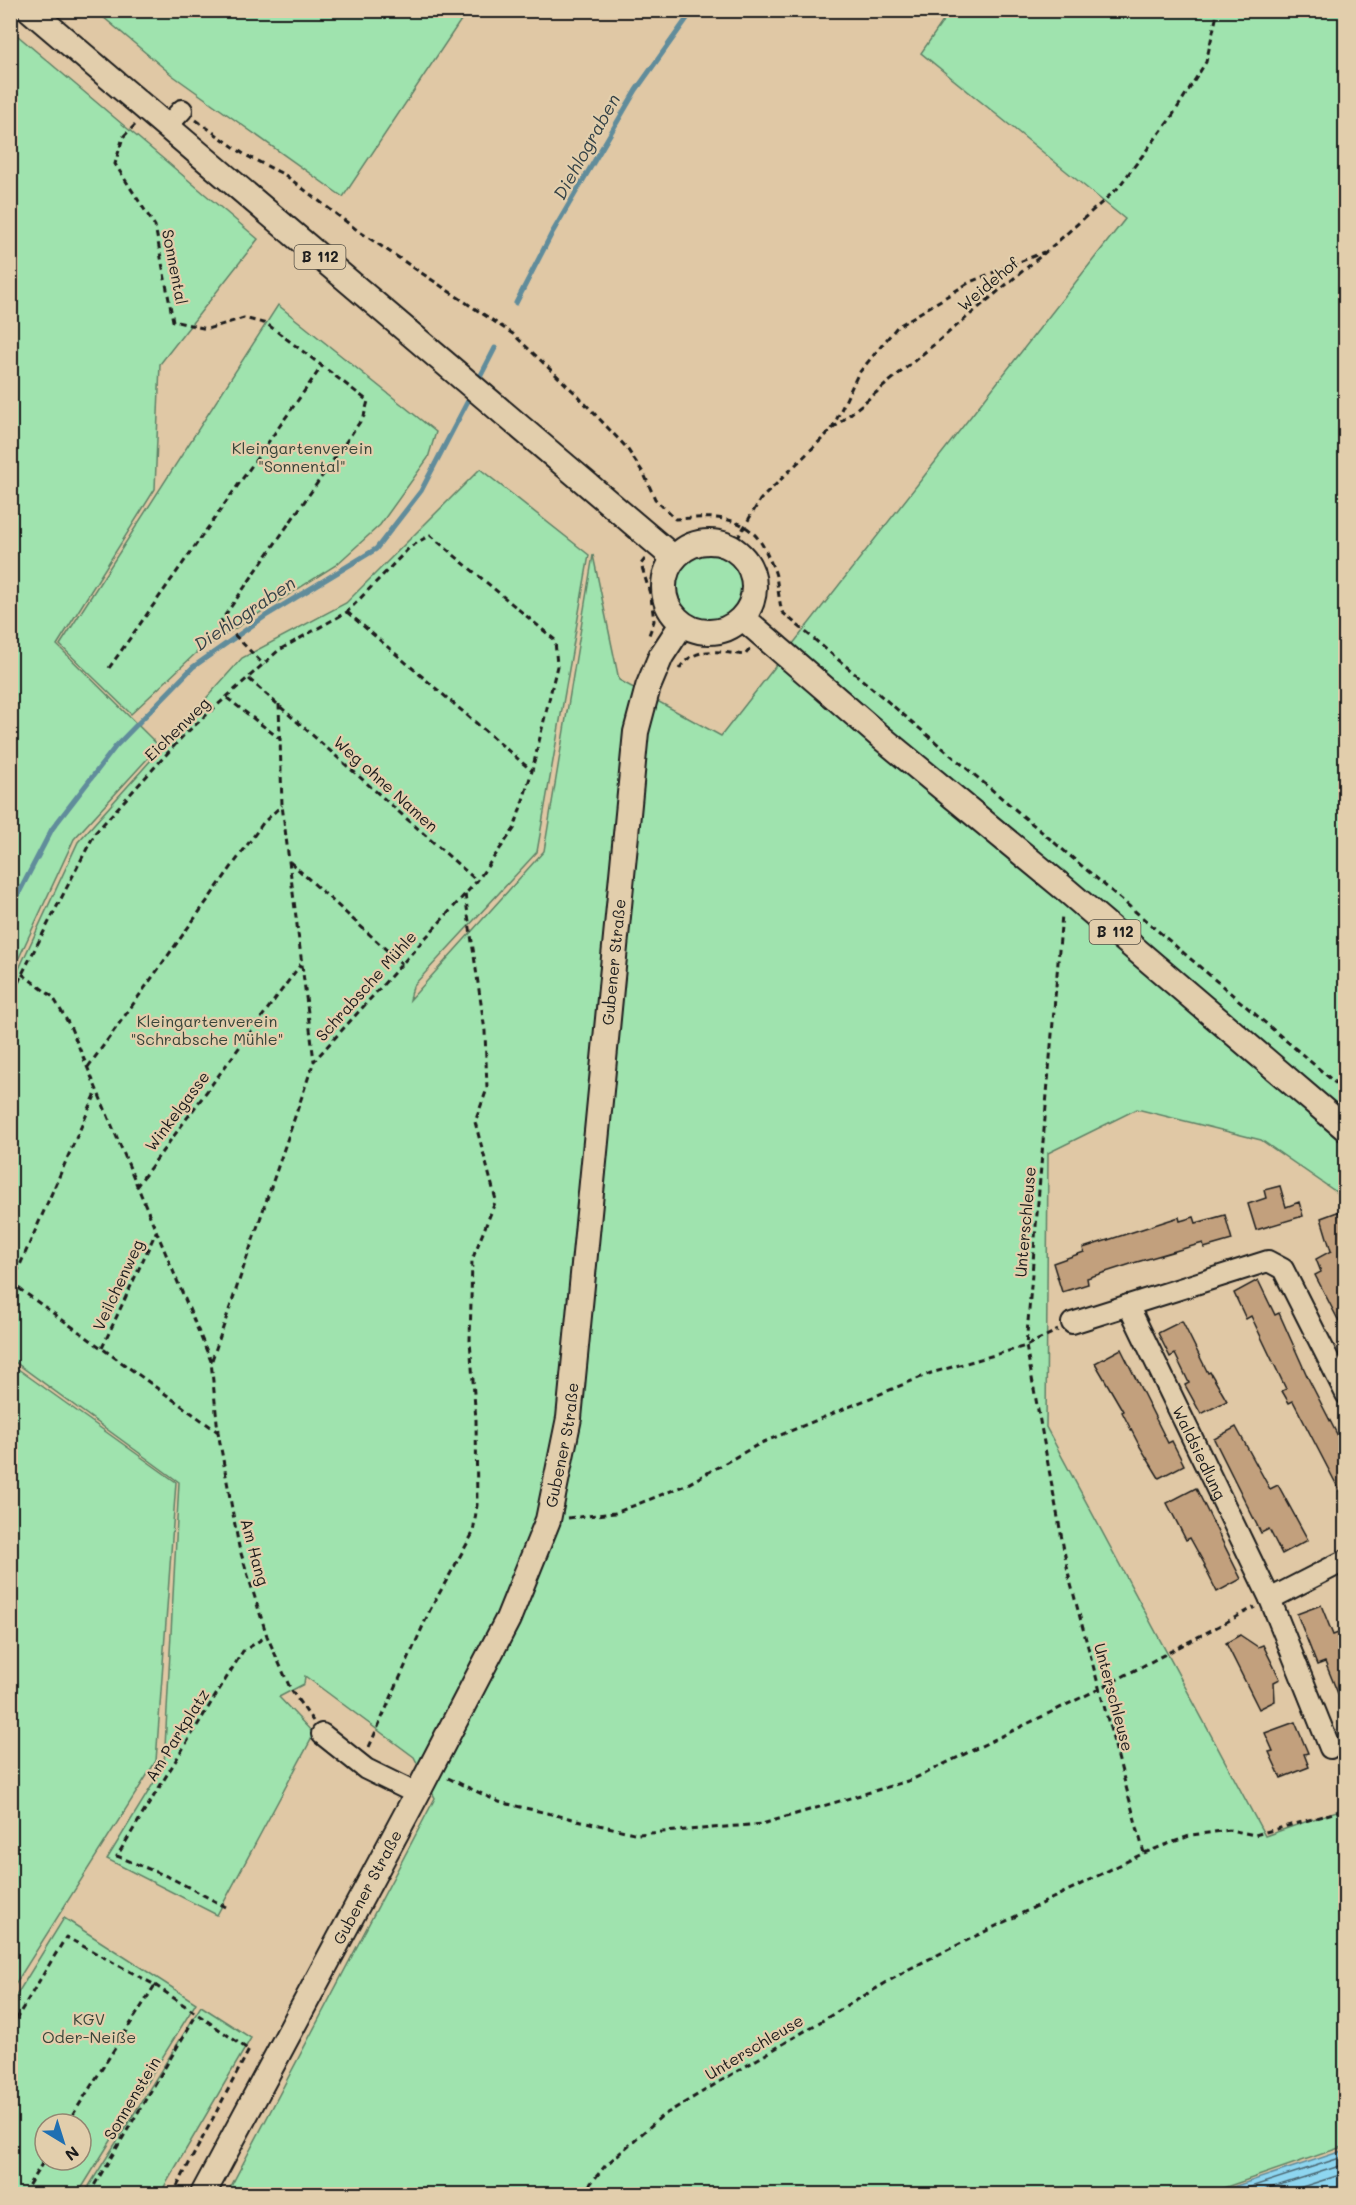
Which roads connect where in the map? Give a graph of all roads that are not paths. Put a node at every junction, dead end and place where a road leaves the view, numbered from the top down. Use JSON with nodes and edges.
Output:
{"nodes":[{"id":1,"x":30,"y":10,"type":"edge"},
{"id":2,"x":674,"y":558,"type":"junction"},
{"id":3,"x":743,"y":618,"type":"junction"},
{"id":4,"x":682,"y":624,"type":"junction"},
{"id":5,"x":1346,"y":1129,"type":"edge"},
{"id":6,"x":1128,"y":1305,"type":"junction"},
{"id":7,"x":1072,"y":1323,"type":"road end"},
{"id":8,"x":1346,"y":1394,"type":"edge"},
{"id":9,"x":1346,"y":1560,"type":"edge"},
{"id":10,"x":1270,"y":1599,"type":"junction"},
{"id":11,"x":322,"y":1734,"type":"road end"},
{"id":12,"x":1330,"y":1748,"type":"dead end"},
{"id":13,"x":417,"y":1794,"type":"junction"},
{"id":14,"x":203,"y":2194,"type":"edge"}],
"edges":[{"from":1,"to":2,"type":"main road","number":"B 112"},
{"from":2,"to":3,"type":"main road"},
{"from":2,"to":4,"type":"main road"},
{"from":3,"to":4,"type":"main road"},
{"from":3,"to":5,"type":"main road","number":"B 112"},
{"from":4,"to":13,"type":"main road","name":"Gubener Straße"},
{"from":6,"to":7,"type":"street"},
{"from":6,"to":8,"type":"street"},
{"from":6,"to":10,"type":"street","name":"Waldsiedlung"},
{"from":9,"to":10,"type":"street"},
{"from":10,"to":12,"type":"street","name":"Waldsiedlung"},
{"from":11,"to":13,"type":"street"},
{"from":13,"to":14,"type":"main road","name":"Gubener Straße"}]}
